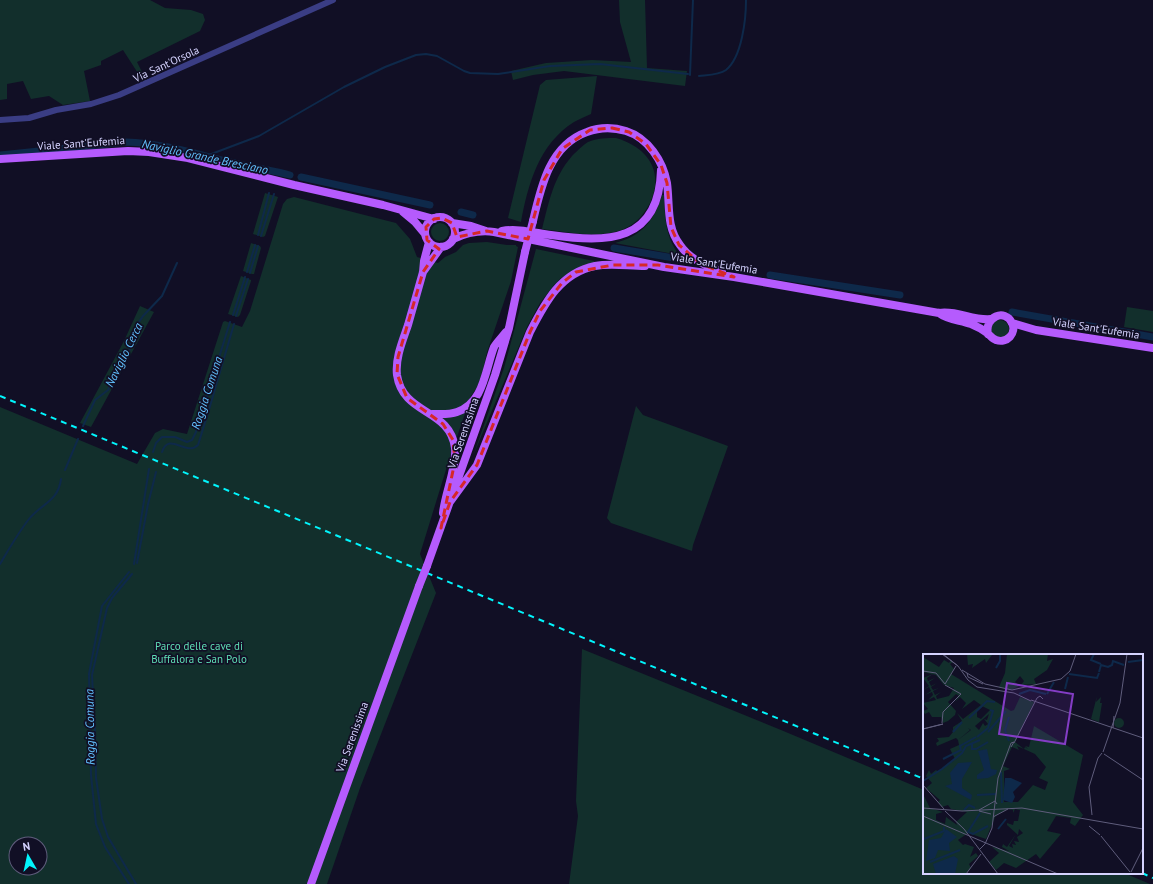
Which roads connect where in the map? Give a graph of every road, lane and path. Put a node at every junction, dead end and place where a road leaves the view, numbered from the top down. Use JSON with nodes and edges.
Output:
{"nodes":[{"id":1,"x":333,"y":0,"type":"edge"},
{"id":2,"x":0,"y":120,"type":"edge"},
{"id":3,"x":0,"y":159,"type":"edge"},
{"id":4,"x":661,"y":165,"type":"junction"},
{"id":5,"x":397,"y":209,"type":"junction"},
{"id":6,"x":434,"y":219,"type":"junction"},
{"id":7,"x":452,"y":223,"type":"junction"},
{"id":8,"x":491,"y":231,"type":"junction"},
{"id":9,"x":425,"y":234,"type":"junction"},
{"id":10,"x":453,"y":239,"type":"junction"},
{"id":11,"x":429,"y":242,"type":"junction"},
{"id":12,"x":441,"y":247,"type":"junction"},
{"id":13,"x":658,"y":265,"type":"junction"},
{"id":14,"x":423,"y":272,"type":"junction"},
{"id":15,"x":734,"y":277,"type":"junction"},
{"id":16,"x":939,"y":313,"type":"junction"},
{"id":17,"x":991,"y":319,"type":"junction"},
{"id":18,"x":1012,"y":323,"type":"junction"},
{"id":19,"x":509,"y":328,"type":"junction"},
{"id":20,"x":1036,"y":330,"type":"junction"},
{"id":21,"x":988,"y":334,"type":"junction"},
{"id":22,"x":1012,"y":335,"type":"junction"},
{"id":23,"x":1153,"y":348,"type":"edge"},
{"id":24,"x":432,"y":414,"type":"junction"},
{"id":25,"x":450,"y":502,"type":"junction"},
{"id":26,"x":441,"y":528,"type":"junction"},
{"id":27,"x":311,"y":884,"type":"edge"}],
"edges":[{"from":1,"to":2,"type":"street","name":"Via Sant'Orsola"},
{"from":3,"to":5,"type":"main road","name":"Viale Sant'Eufemia"},
{"from":4,"to":8,"type":"main road"},
{"from":4,"to":15,"type":"main road","name":"Via Serenissima"},
{"from":4,"to":19,"type":"main road","name":"Via Serenissima","bridge":true},
{"from":5,"to":6,"type":"main road","name":"Viale Sant'Eufemia"},
{"from":5,"to":9,"type":"main road","name":"Viale Sant'Eufemia"},
{"from":6,"to":7,"type":"main road"},
{"from":6,"to":9,"type":"main road"},
{"from":7,"to":8,"type":"main road","name":"Viale Sant'Eufemia"},
{"from":7,"to":10,"type":"main road"},
{"from":8,"to":10,"type":"main road","name":"Viale Sant'Eufemia"},
{"from":8,"to":13,"type":"main road","name":"Viale Sant'Eufemia"},
{"from":9,"to":11,"type":"main road"},
{"from":10,"to":12,"type":"main road"},
{"from":11,"to":12,"type":"main road"},
{"from":11,"to":14,"type":"main road"},
{"from":12,"to":14,"type":"main road"},
{"from":13,"to":15,"type":"main road","name":"Viale Sant'Eufemia"},
{"from":13,"to":25,"type":"main road"},
{"from":14,"to":24,"type":"main road"},
{"from":15,"to":16,"type":"main road","name":"Viale Sant'Eufemia"},
{"from":16,"to":17,"type":"main road","name":"Viale Sant'Eufemia"},
{"from":16,"to":21,"type":"main road","name":"Viale Sant'Eufemia"},
{"from":17,"to":18,"type":"main road","name":"Viale Sant'Eufemia"},
{"from":17,"to":21,"type":"main road"},
{"from":18,"to":20,"type":"main road","name":"Viale Sant'Eufemia"},
{"from":18,"to":22,"type":"main road"},
{"from":19,"to":24,"type":"main road"},
{"from":19,"to":25,"type":"main road","name":"Via Serenissima"},
{"from":20,"to":22,"type":"main road","name":"Viale Sant'Eufemia"},
{"from":20,"to":23,"type":"main road","name":"Viale Sant'Eufemia"},
{"from":21,"to":22,"type":"main road","name":"Viale Sant'Eufemia"},
{"from":24,"to":26,"type":"main road"},
{"from":25,"to":26,"type":"main road","name":"Via Serenissima"},
{"from":26,"to":27,"type":"main road","name":"Via Serenissima","bridge":true}]}
